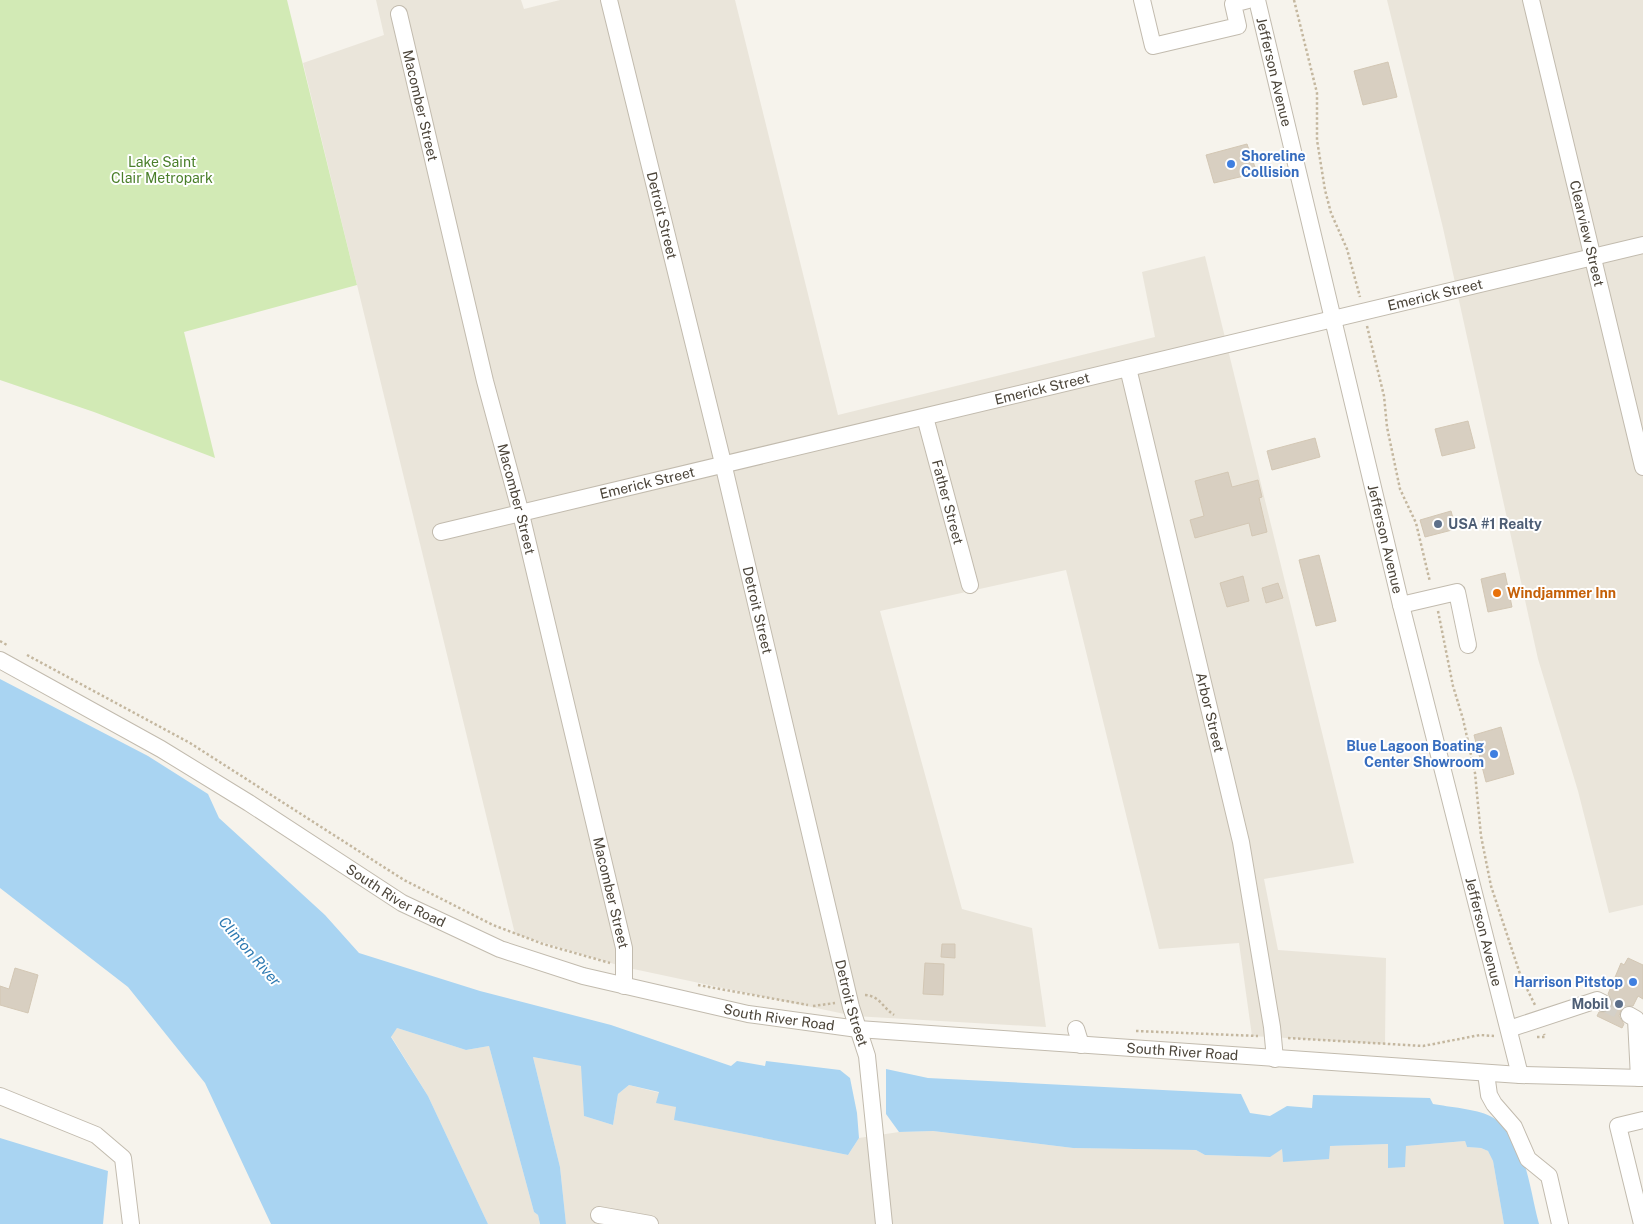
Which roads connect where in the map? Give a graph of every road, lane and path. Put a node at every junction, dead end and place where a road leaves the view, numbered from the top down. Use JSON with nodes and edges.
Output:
{"nodes":[{"id":1,"x":609,"y":0,"type":"edge"},
{"id":2,"x":1257,"y":0,"type":"edge"},
{"id":3,"x":1294,"y":0,"type":"edge"},
{"id":4,"x":1531,"y":0,"type":"edge"},
{"id":5,"x":1145,"y":1,"type":"edge"},
{"id":6,"x":1237,"y":1,"type":"edge"},
{"id":7,"x":399,"y":14,"type":"dead end"},
{"id":8,"x":1643,"y":245,"type":"edge"},
{"id":9,"x":1593,"y":257,"type":"junction"},
{"id":10,"x":1362,"y":304,"type":"dead end"},
{"id":11,"x":1333,"y":318,"type":"junction"},
{"id":12,"x":1366,"y":319,"type":"dead end"},
{"id":13,"x":1128,"y":368,"type":"junction"},
{"id":14,"x":925,"y":417,"type":"junction"},
{"id":15,"x":723,"y":463,"type":"junction"},
{"id":16,"x":1643,"y":467,"type":"edge"},
{"id":17,"x":522,"y":514,"type":"junction"},
{"id":18,"x":441,"y":532,"type":"dead end"},
{"id":19,"x":970,"y":585,"type":"dead end"},
{"id":20,"x":1434,"y":597,"type":"junction"},
{"id":21,"x":1401,"y":605,"type":"junction"},
{"id":22,"x":0,"y":641,"type":"edge"},
{"id":23,"x":1468,"y":645,"type":"dead end"},
{"id":24,"x":8,"y":646,"type":"dead end"},
{"id":25,"x":25,"y":654,"type":"dead end"},
{"id":26,"x":0,"y":660,"type":"edge"},
{"id":27,"x":624,"y":968,"type":"junction"},
{"id":28,"x":690,"y":984,"type":"dead end"},
{"id":29,"x":624,"y":986,"type":"junction"},
{"id":30,"x":849,"y":999,"type":"junction"},
{"id":31,"x":1603,"y":1003,"type":"tunnel mouth"},
{"id":32,"x":1537,"y":1010,"type":"dead end"},
{"id":33,"x":1629,"y":1015,"type":"tunnel mouth"},
{"id":34,"x":898,"y":1016,"type":"dead end"},
{"id":35,"x":858,"y":1029,"type":"junction"},
{"id":36,"x":1076,"y":1029,"type":"dead end"},
{"id":37,"x":1134,"y":1031,"type":"dead end"},
{"id":38,"x":1511,"y":1033,"type":"junction"},
{"id":39,"x":1273,"y":1037,"type":"junction"},
{"id":40,"x":1545,"y":1037,"type":"dead end"},
{"id":41,"x":1081,"y":1045,"type":"junction"},
{"id":42,"x":1275,"y":1059,"type":"junction"},
{"id":43,"x":1486,"y":1073,"type":"junction"},
{"id":44,"x":1520,"y":1075,"type":"junction"},
{"id":45,"x":1641,"y":1078,"type":"edge"},
{"id":46,"x":0,"y":1096,"type":"edge"},
{"id":47,"x":1643,"y":1120,"type":"edge"},
{"id":48,"x":599,"y":1215,"type":"dead end"},
{"id":49,"x":131,"y":1224,"type":"edge"},
{"id":50,"x":650,"y":1224,"type":"edge"},
{"id":51,"x":884,"y":1224,"type":"edge"},
{"id":52,"x":1560,"y":1224,"type":"edge"},
{"id":53,"x":1642,"y":1224,"type":"edge"}],
"edges":[{"from":1,"to":15,"type":"street","name":"Detroit Street"},
{"from":2,"to":11,"type":"street","name":"Jefferson Avenue"},
{"from":3,"to":10,"type":"path"},
{"from":4,"to":9,"type":"street","name":"Clearview Street"},
{"from":5,"to":6,"type":"street"},
{"from":7,"to":17,"type":"street","name":"Macomber Street"},
{"from":8,"to":9,"type":"street","name":"Emerick Street"},
{"from":9,"to":11,"type":"street","name":"Emerick Street"},
{"from":9,"to":16,"type":"street","name":"Clearview Street"},
{"from":11,"to":13,"type":"street","name":"Emerick Street"},
{"from":11,"to":21,"type":"street","name":"Jefferson Avenue"},
{"from":12,"to":20,"type":"path"},
{"from":13,"to":14,"type":"street","name":"Emerick Street"},
{"from":13,"to":39,"type":"street","name":"Arbor Street"},
{"from":14,"to":15,"type":"street","name":"Emerick Street"},
{"from":14,"to":19,"type":"street","name":"Father Street"},
{"from":15,"to":17,"type":"street","name":"Emerick Street"},
{"from":15,"to":30,"type":"street","name":"Detroit Street"},
{"from":17,"to":18,"type":"street","name":"Emerick Street"},
{"from":17,"to":27,"type":"street","name":"Macomber Street"},
{"from":20,"to":21,"type":"street"},
{"from":20,"to":23,"type":"street"},
{"from":20,"to":32,"type":"path"},
{"from":21,"to":38,"type":"street","name":"Jefferson Avenue"},
{"from":22,"to":24,"type":"path"},
{"from":25,"to":27,"type":"path"},
{"from":26,"to":29,"type":"street","name":"South River Road"},
{"from":27,"to":29,"type":"street","name":"Macomber Street"},
{"from":28,"to":30,"type":"path"},
{"from":29,"to":35,"type":"street","name":"South River Road"},
{"from":30,"to":34,"type":"path"},
{"from":30,"to":35,"type":"street","name":"Detroit Street"},
{"from":31,"to":38,"type":"street"},
{"from":33,"to":45,"type":"street"},
{"from":35,"to":41,"type":"street","name":"South River Road"},
{"from":35,"to":51,"type":"street","name":"Detroit Street"},
{"from":36,"to":41,"type":"street"},
{"from":37,"to":39,"type":"path"},
{"from":38,"to":39,"type":"path"},
{"from":38,"to":40,"type":"path"},
{"from":38,"to":44,"type":"street","name":"Jefferson Avenue"},
{"from":39,"to":42,"type":"street","name":"Arbor Street"},
{"from":41,"to":42,"type":"street","name":"South River Road"},
{"from":42,"to":43,"type":"street","name":"South River Road"},
{"from":43,"to":44,"type":"street","name":"South River Road"},
{"from":43,"to":52,"type":"street"},
{"from":44,"to":45,"type":"street","name":"South River Road"},
{"from":46,"to":49,"type":"street"},
{"from":47,"to":53,"type":"street"},
{"from":48,"to":50,"type":"street"}]}
